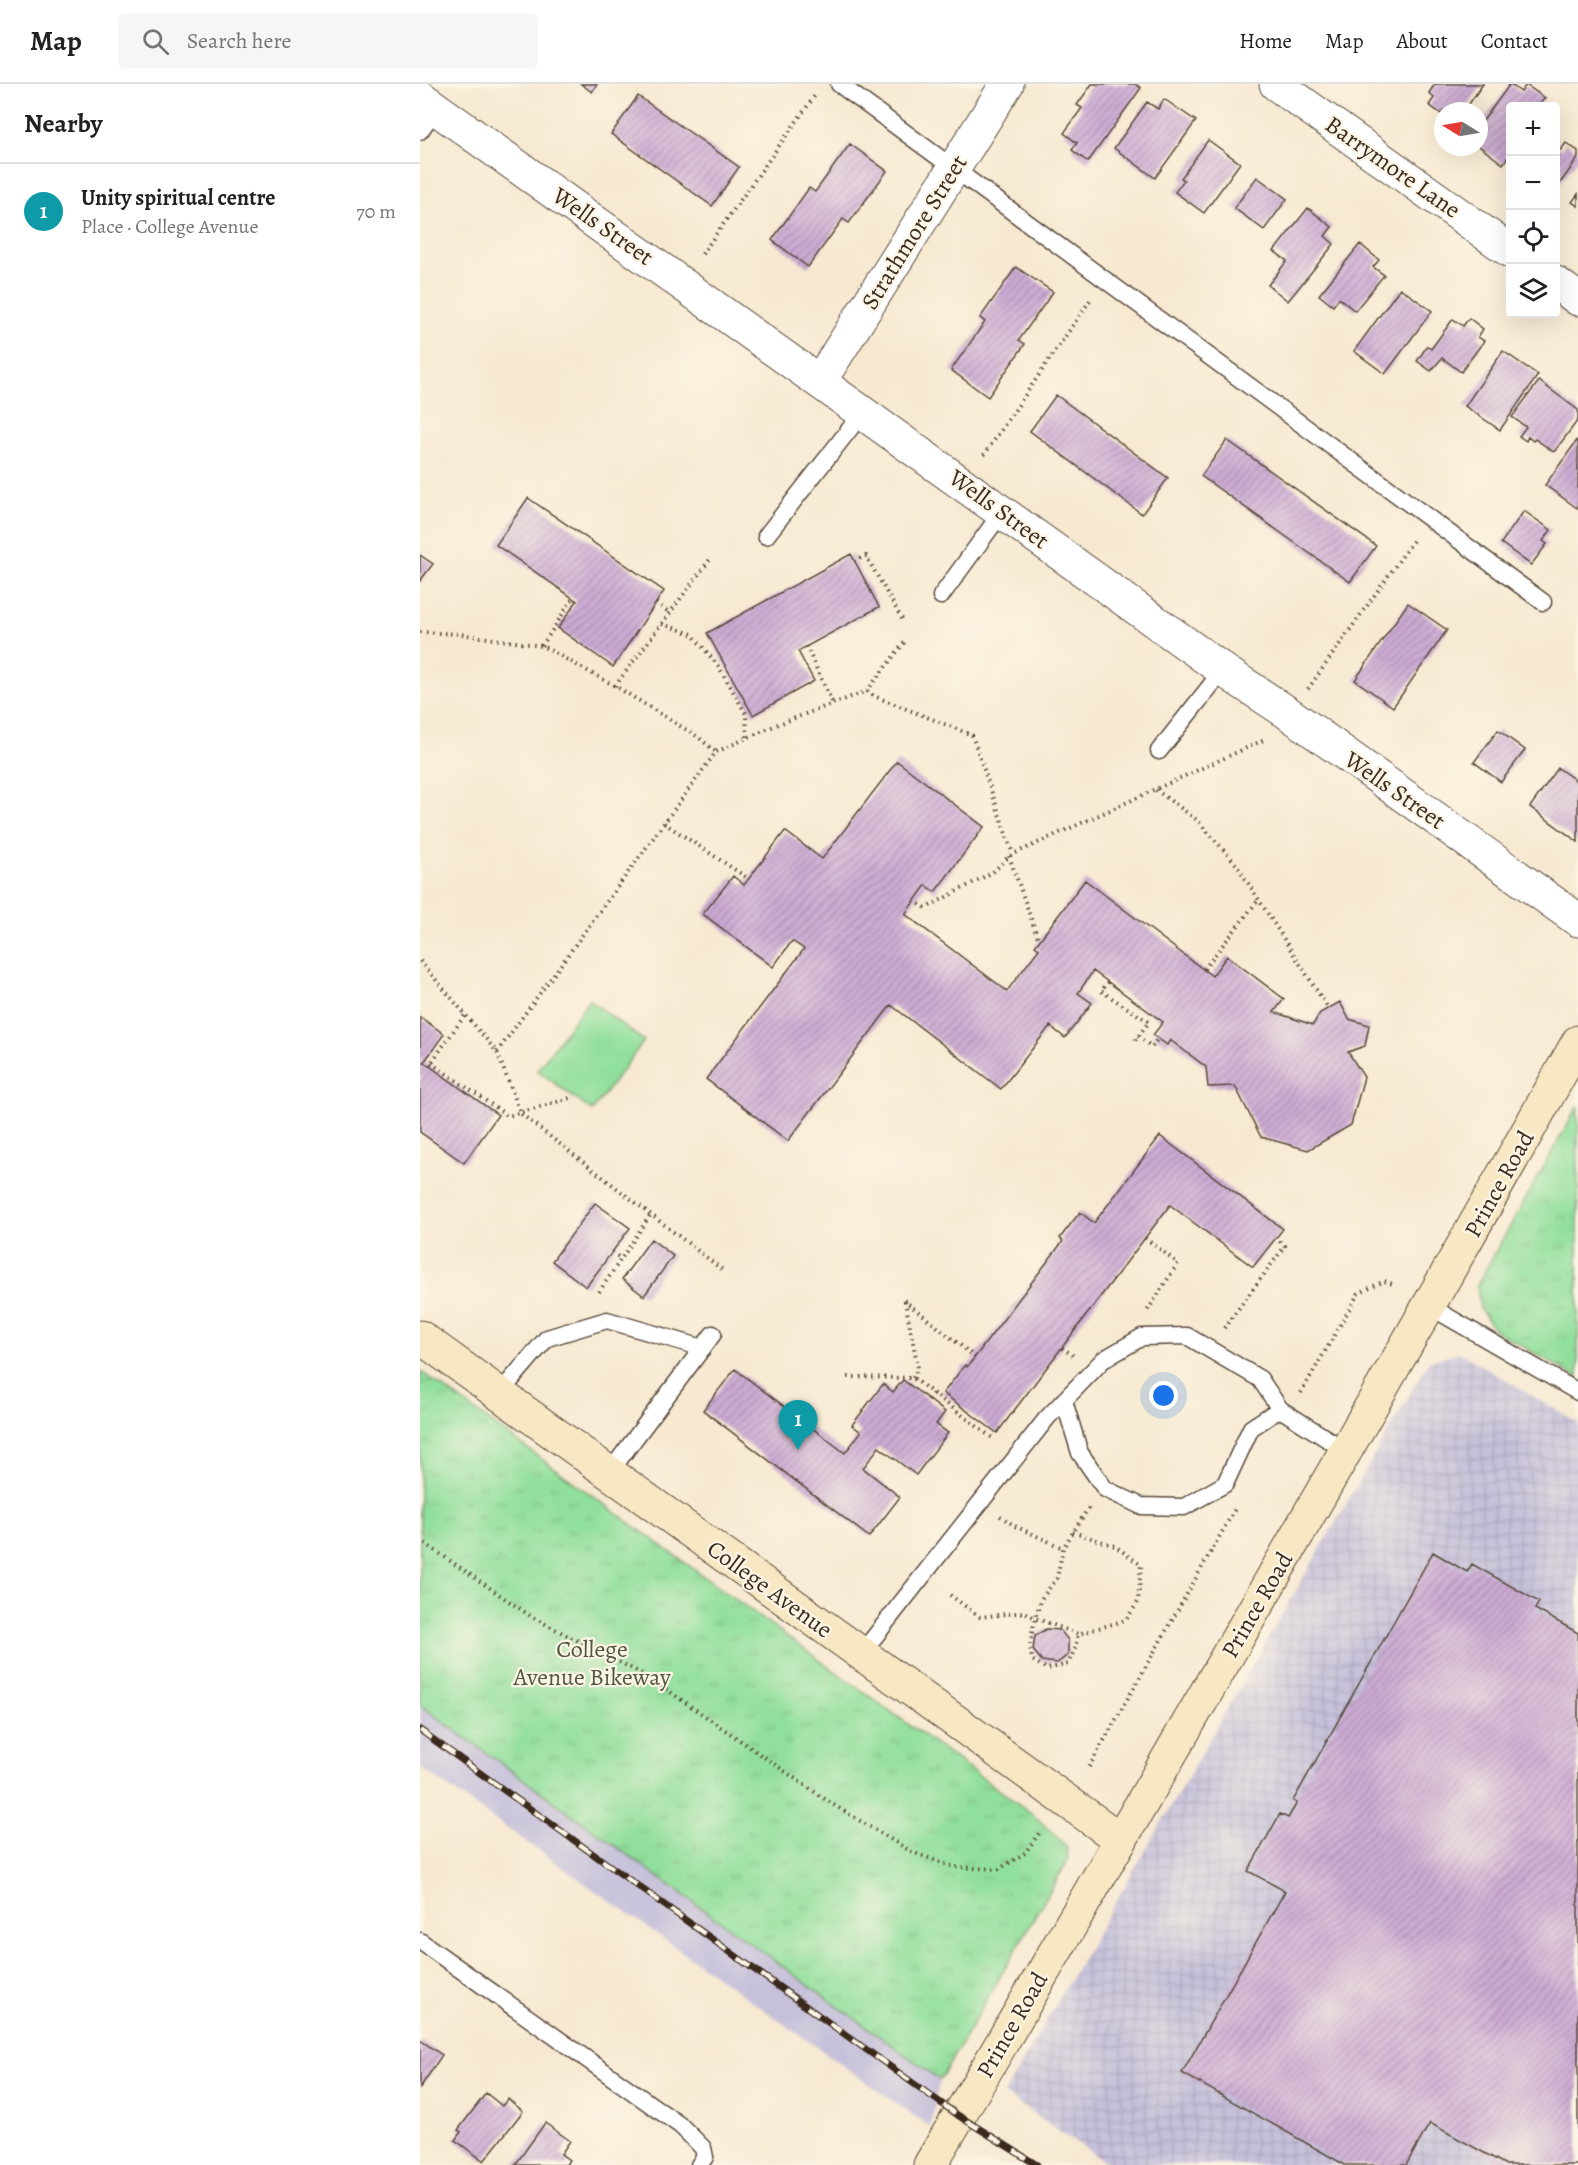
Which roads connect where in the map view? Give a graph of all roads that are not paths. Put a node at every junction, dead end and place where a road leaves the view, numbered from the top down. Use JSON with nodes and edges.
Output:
{"nodes":[{"id":1,"x":839,"y":84,"type":"edge"},
{"id":2,"x":1007,"y":84,"type":"edge"},
{"id":3,"x":1276,"y":84,"type":"edge"},
{"id":4,"x":425,"y":112,"type":"edge"},
{"id":5,"x":954,"y":168,"type":"junction"},
{"id":6,"x":1506,"y":248,"type":"edge"},
{"id":7,"x":1560,"y":286,"type":"edge"},
{"id":8,"x":1578,"y":299,"type":"edge"},
{"id":9,"x":820,"y":381,"type":"junction"},
{"id":10,"x":863,"y":411,"type":"junction"},
{"id":11,"x":1002,"y":512,"type":"junction"},
{"id":12,"x":766,"y":536,"type":"dead end"},
{"id":13,"x":941,"y":596,"type":"dead end"},
{"id":14,"x":1543,"y":602,"type":"dead end"},
{"id":15,"x":1223,"y":670,"type":"junction"},
{"id":16,"x":1159,"y":751,"type":"dead end"},
{"id":17,"x":1578,"y":920,"type":"edge"},
{"id":18,"x":1578,"y":1042,"type":"edge"},
{"id":19,"x":1429,"y":1306,"type":"junction"},
{"id":20,"x":420,"y":1337,"type":"edge"},
{"id":21,"x":1578,"y":1392,"type":"edge"},
{"id":22,"x":499,"y":1394,"type":"junction"},
{"id":23,"x":1064,"y":1401,"type":"junction"},
{"id":24,"x":1284,"y":1412,"type":"junction"},
{"id":25,"x":1346,"y":1451,"type":"junction"},
{"id":26,"x":609,"y":1473,"type":"junction"},
{"id":27,"x":861,"y":1654,"type":"junction"},
{"id":28,"x":1121,"y":1840,"type":"junction"},
{"id":29,"x":420,"y":1941,"type":"edge"},
{"id":30,"x":699,"y":2165,"type":"edge"},
{"id":31,"x":930,"y":2165,"type":"edge"}],
"edges":[{"from":1,"to":5,"type":"lane"},
{"from":2,"to":5,"type":"street","name":"Strathmore Street"},
{"from":3,"to":6,"type":"street","name":"Barrymore Lane"},
{"from":4,"to":9,"type":"street","name":"Wells Street"},
{"from":5,"to":9,"type":"street","name":"Strathmore Street"},
{"from":5,"to":14,"type":"lane"},
{"from":7,"to":8,"type":"street"},
{"from":9,"to":10,"type":"street","name":"Wells Street"},
{"from":10,"to":11,"type":"street","name":"Wells Street"},
{"from":10,"to":12,"type":"lane"},
{"from":11,"to":13,"type":"lane"},
{"from":11,"to":15,"type":"street","name":"Wells Street"},
{"from":15,"to":16,"type":"lane"},
{"from":15,"to":17,"type":"street","name":"Wells Street"},
{"from":18,"to":19,"type":"street","name":"Prince Road"},
{"from":19,"to":21,"type":"lane"},
{"from":19,"to":25,"type":"street","name":"Prince Road"},
{"from":20,"to":22,"type":"street","name":"College Avenue"},
{"from":22,"to":26,"type":"street","name":"College Avenue"},
{"from":22,"to":26,"type":"lane"},
{"from":23,"to":24,"type":"lane"},
{"from":23,"to":24,"type":"lane"},
{"from":23,"to":27,"type":"lane"},
{"from":24,"to":25,"type":"lane"},
{"from":25,"to":28,"type":"street","name":"Prince Road"},
{"from":26,"to":27,"type":"street","name":"College Avenue"},
{"from":27,"to":28,"type":"street","name":"College Avenue"},
{"from":28,"to":31,"type":"street","name":"Prince Road"},
{"from":29,"to":30,"type":"lane"}]}
